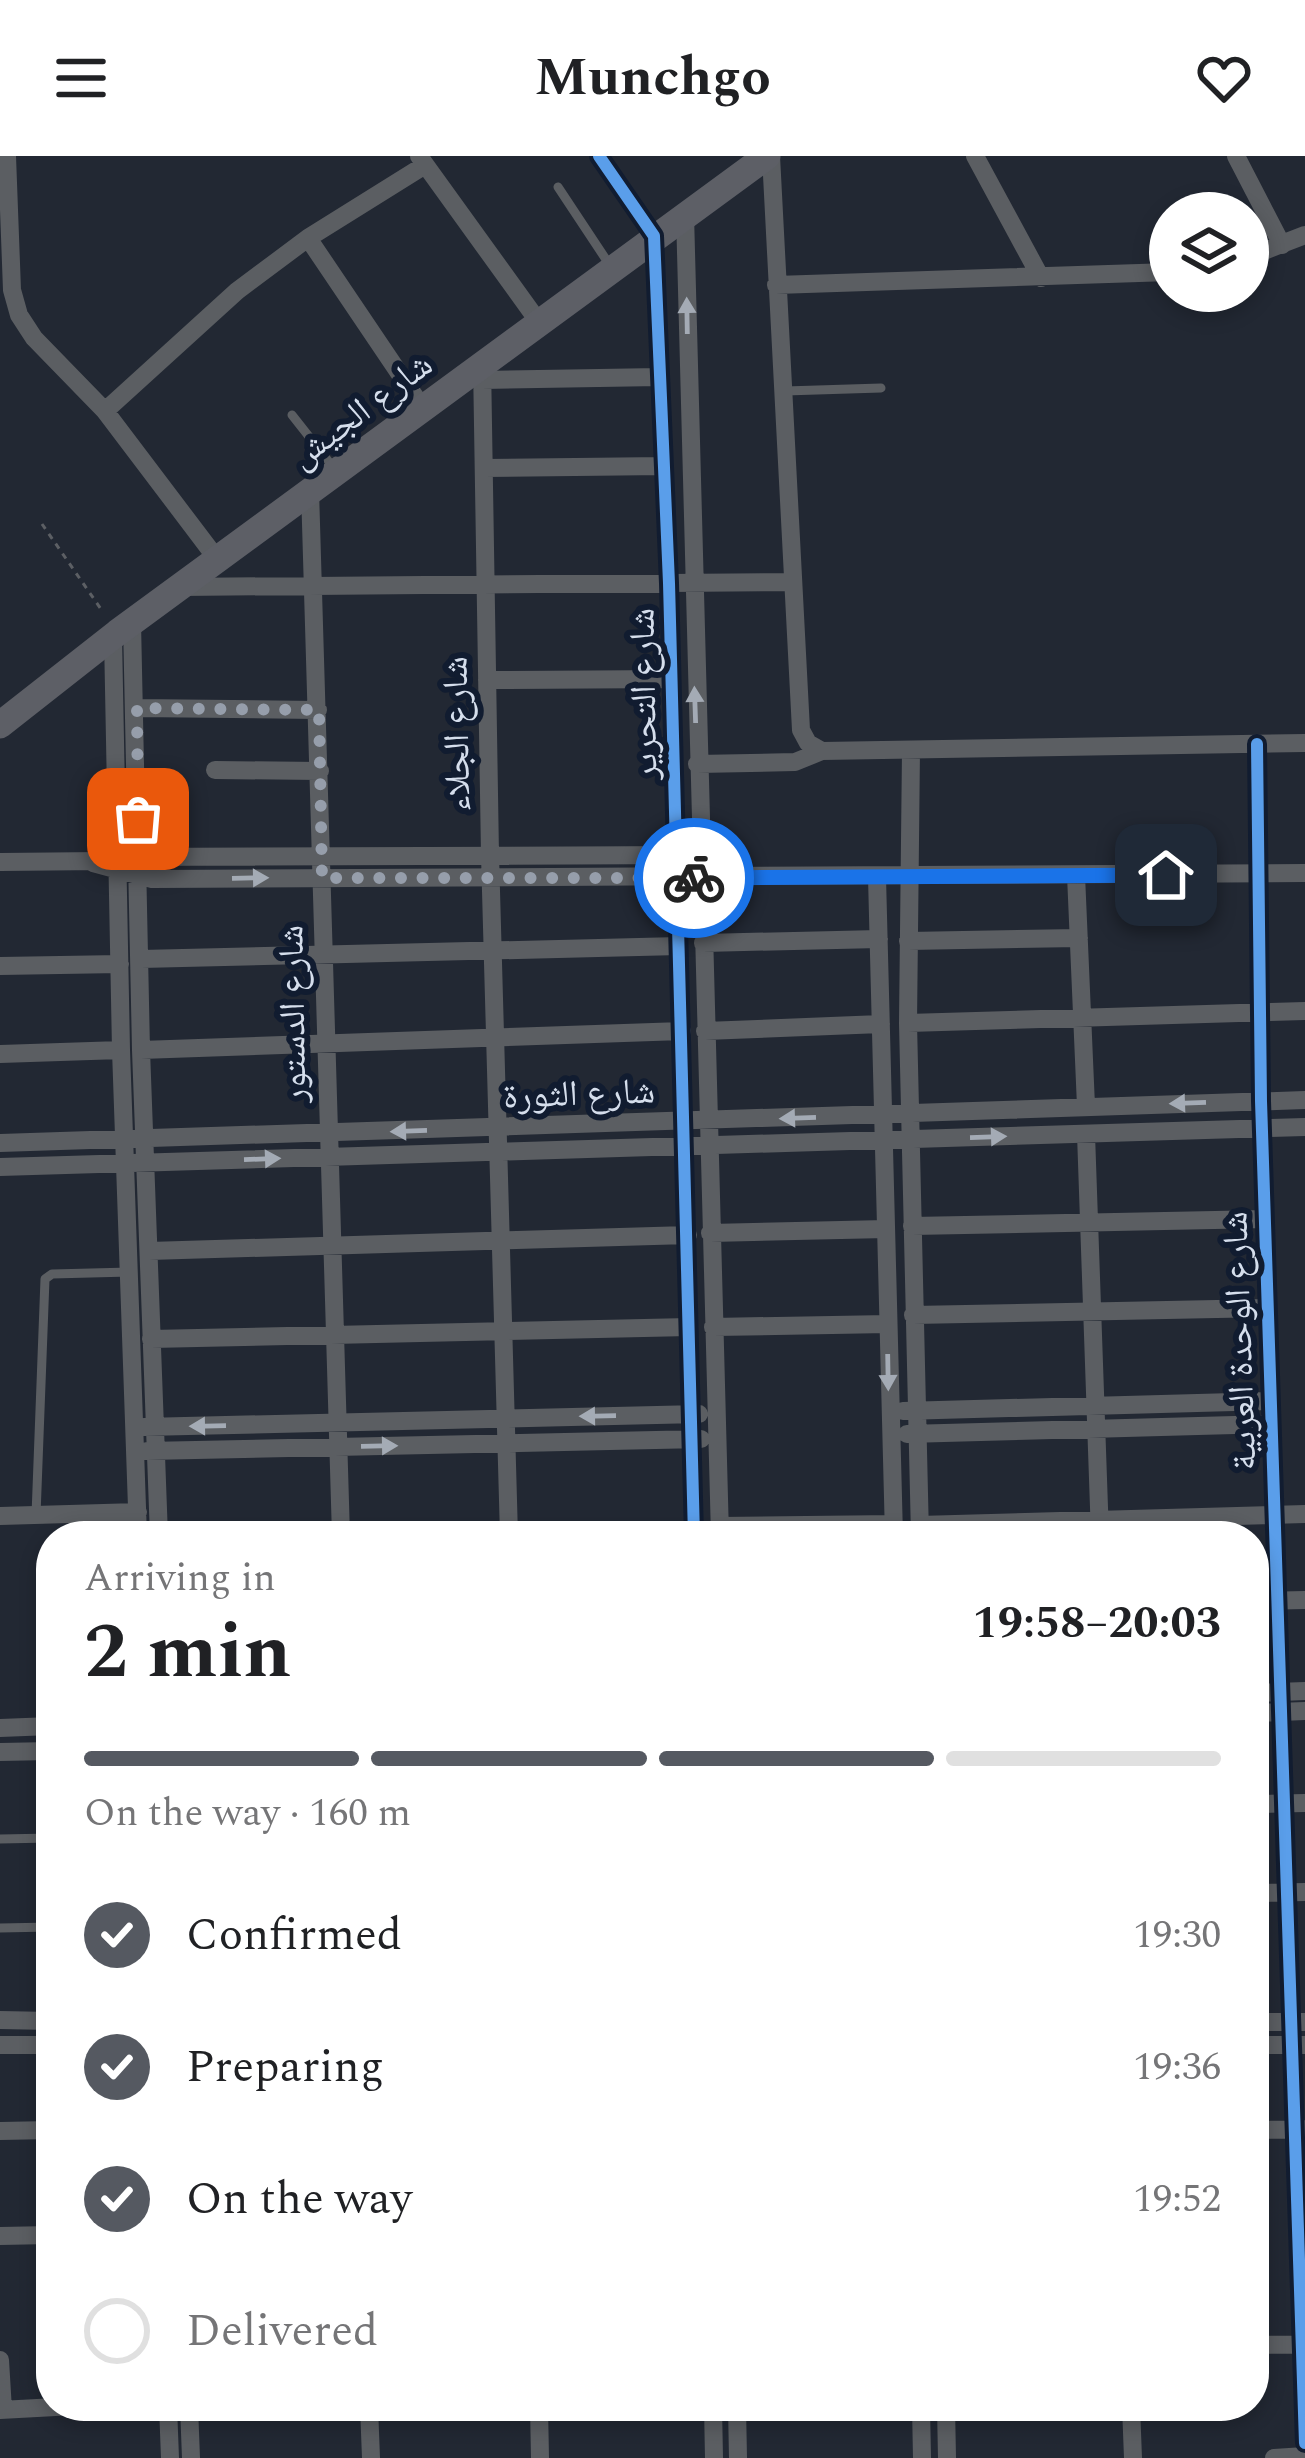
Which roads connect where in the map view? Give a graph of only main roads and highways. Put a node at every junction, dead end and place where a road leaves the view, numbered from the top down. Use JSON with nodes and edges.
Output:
{"nodes":[{"id":1,"x":769,"y":156,"type":"edge"},
{"id":2,"x":3,"y":717,"type":"edge"}],
"edges":[{"from":1,"to":2,"type":"main road","name":"شارع الجيش"}]}
